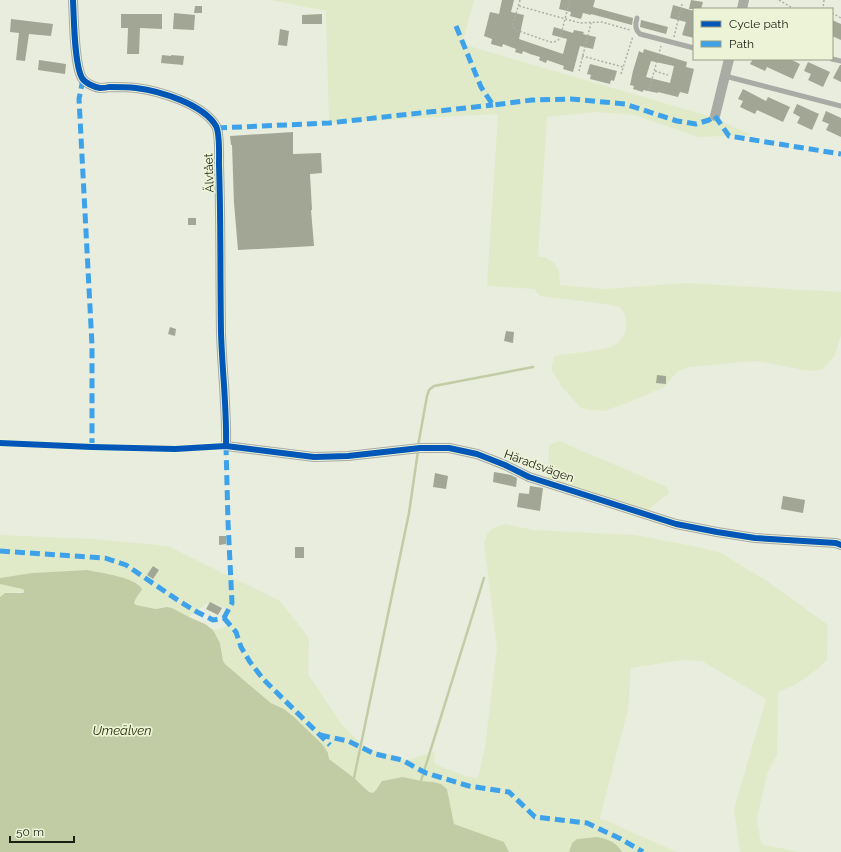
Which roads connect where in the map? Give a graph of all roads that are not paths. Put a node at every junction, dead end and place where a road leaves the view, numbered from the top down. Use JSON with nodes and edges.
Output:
{"nodes":[{"id":1,"x":73,"y":0,"type":"edge"},
{"id":2,"x":637,"y":18,"type":"dead end"},
{"id":3,"x":693,"y":48,"type":"edge"},
{"id":4,"x":729,"y":60,"type":"edge"},
{"id":5,"x":725,"y":76,"type":"junction"},
{"id":6,"x":841,"y":106,"type":"edge"},
{"id":7,"x":715,"y":116,"type":"dead end"},
{"id":8,"x":226,"y":446,"type":"joint"},
{"id":9,"x":841,"y":545,"type":"edge"}],
"edges":[{"from":1,"to":8,"type":"street","name":"Älvtået"},
{"from":2,"to":3,"type":"lane"},
{"from":4,"to":5,"type":"street"},
{"from":5,"to":6,"type":"lane"},
{"from":5,"to":7,"type":"street"},
{"from":8,"to":9,"type":"street","name":"Häradsvägen"}]}
